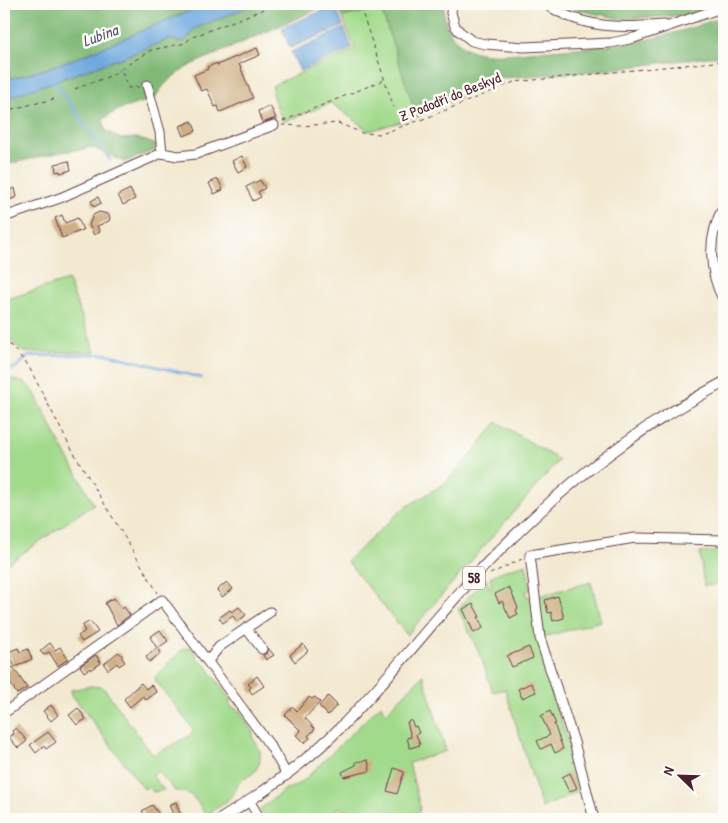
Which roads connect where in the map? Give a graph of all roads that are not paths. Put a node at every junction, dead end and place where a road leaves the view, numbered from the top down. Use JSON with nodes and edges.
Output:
{"nodes":[{"id":1,"x":452,"y":4,"type":"edge"},
{"id":2,"x":545,"y":4,"type":"edge"},
{"id":3,"x":724,"y":7,"type":"edge"},
{"id":4,"x":679,"y":23,"type":"junction"},
{"id":5,"x":147,"y":85,"type":"road end"},
{"id":6,"x":278,"y":123,"type":"road end"},
{"id":7,"x":162,"y":153,"type":"junction"},
{"id":8,"x":724,"y":206,"type":"edge"},
{"id":9,"x":4,"y":217,"type":"edge"},
{"id":10,"x":724,"y":301,"type":"edge"},
{"id":11,"x":724,"y":382,"type":"edge"},
{"id":12,"x":724,"y":540,"type":"edge"},
{"id":13,"x":270,"y":612,"type":"dead end"},
{"id":14,"x":246,"y":628,"type":"junction"},
{"id":15,"x":262,"y":649,"type":"dead end"},
{"id":16,"x":208,"y":661,"type":"junction"},
{"id":17,"x":4,"y":713,"type":"edge"},
{"id":18,"x":287,"y":775,"type":"junction"},
{"id":19,"x":250,"y":802,"type":"junction"},
{"id":20,"x":222,"y":819,"type":"edge"},
{"id":21,"x":260,"y":819,"type":"edge"},
{"id":22,"x":594,"y":819,"type":"edge"}],
"edges":[{"from":1,"to":4,"type":"street"},
{"from":2,"to":4,"type":"street"},
{"from":3,"to":4,"type":"street"},
{"from":5,"to":7,"type":"street"},
{"from":6,"to":7,"type":"street"},
{"from":7,"to":9,"type":"street"},
{"from":8,"to":10,"type":"street"},
{"from":11,"to":18,"type":"main road","number":"58"},
{"from":12,"to":22,"type":"street"},
{"from":13,"to":14,"type":"street"},
{"from":14,"to":15,"type":"street"},
{"from":14,"to":16,"type":"street"},
{"from":16,"to":17,"type":"street"},
{"from":16,"to":18,"type":"street"},
{"from":18,"to":19,"type":"main road","number":"58"},
{"from":19,"to":20,"type":"main road","number":"58"},
{"from":19,"to":21,"type":"street"}]}
